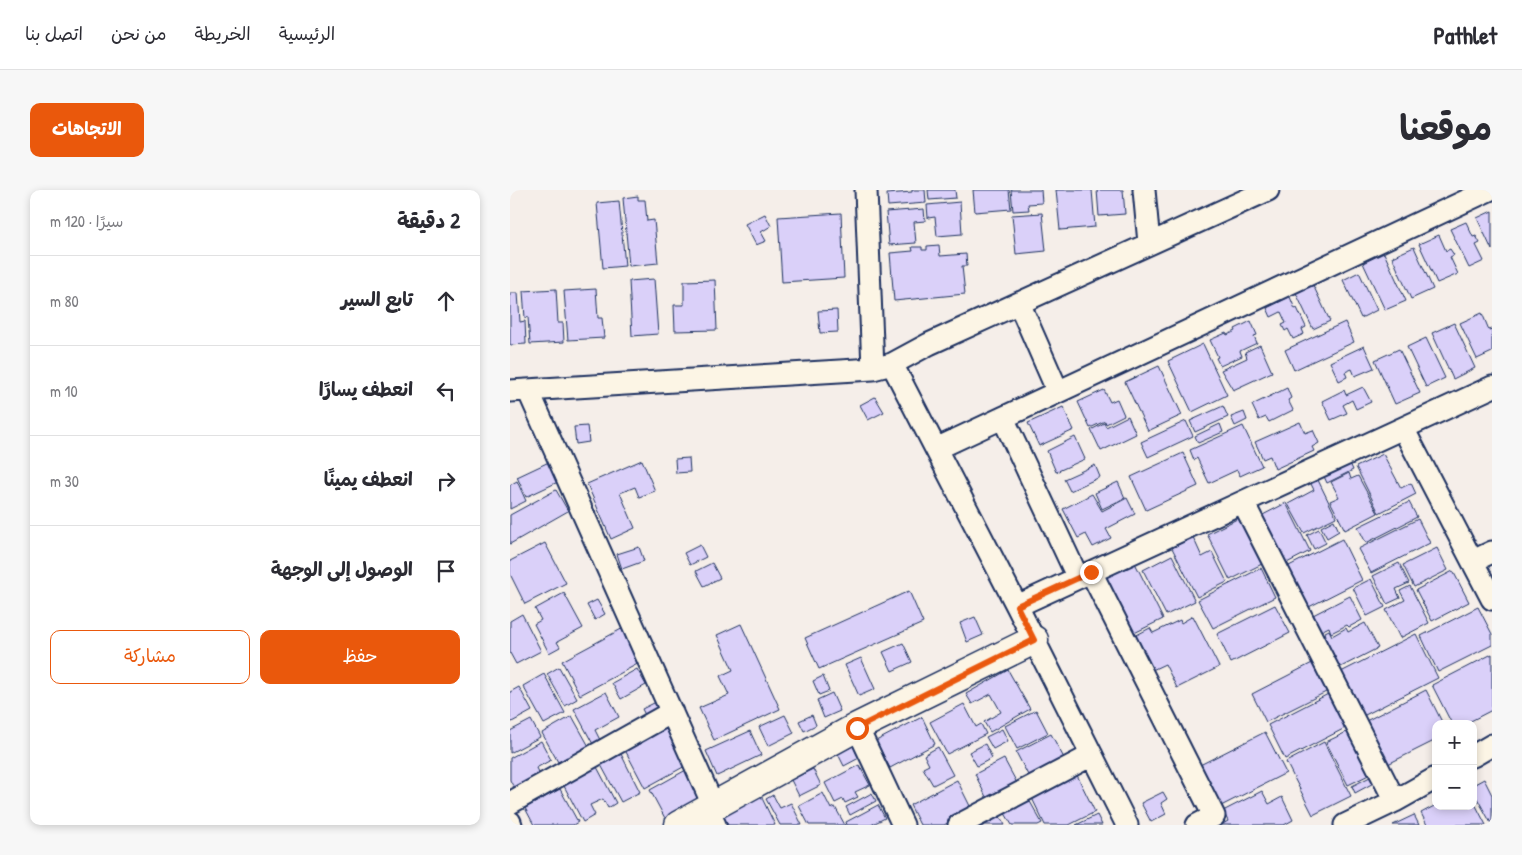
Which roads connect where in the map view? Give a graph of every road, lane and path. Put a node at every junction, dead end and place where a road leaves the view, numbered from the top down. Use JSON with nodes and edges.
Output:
{"nodes":[{"id":1,"x":866,"y":190,"type":"edge"},
{"id":2,"x":1144,"y":190,"type":"edge"},
{"id":3,"x":1268,"y":190,"type":"edge"},
{"id":4,"x":1490,"y":190,"type":"edge"},
{"id":5,"x":1149,"y":243,"type":"junction"},
{"id":6,"x":1019,"y":304,"type":"junction"},
{"id":7,"x":882,"y":367,"type":"junction"},
{"id":8,"x":1492,"y":387,"type":"edge"},
{"id":9,"x":519,"y":390,"type":"edge"},
{"id":10,"x":1058,"y":392,"type":"junction"},
{"id":11,"x":1003,"y":418,"type":"junction"},
{"id":12,"x":1403,"y":428,"type":"junction"},
{"id":13,"x":936,"y":449,"type":"junction"},
{"id":14,"x":1243,"y":502,"type":"junction"},
{"id":15,"x":1483,"y":556,"type":"edge"},
{"id":16,"x":1085,"y":575,"type":"junction"},
{"id":17,"x":1492,"y":599,"type":"edge"},
{"id":18,"x":1017,"y":606,"type":"junction"},
{"id":19,"x":1034,"y":640,"type":"junction"},
{"id":20,"x":672,"y":712,"type":"junction"},
{"id":21,"x":857,"y":728,"type":"junction"},
{"id":22,"x":1492,"y":745,"type":"edge"},
{"id":23,"x":1477,"y":754,"type":"edge"},
{"id":24,"x":1092,"y":755,"type":"junction"},
{"id":25,"x":1432,"y":780,"type":"edge"},
{"id":26,"x":1395,"y":801,"type":"junction"},
{"id":27,"x":510,"y":803,"type":"edge"},
{"id":28,"x":712,"y":813,"type":"edge"},
{"id":29,"x":679,"y":825,"type":"edge"},
{"id":30,"x":903,"y":825,"type":"edge"},
{"id":31,"x":960,"y":825,"type":"edge"},
{"id":32,"x":1127,"y":825,"type":"edge"},
{"id":33,"x":1197,"y":825,"type":"edge"},
{"id":34,"x":1345,"y":825,"type":"edge"}],
"edges":[{"from":1,"to":7,"type":"street"},
{"from":2,"to":5,"type":"street"},
{"from":3,"to":5,"type":"street"},
{"from":4,"to":10,"type":"street"},
{"from":5,"to":6,"type":"street"},
{"from":6,"to":7,"type":"street"},
{"from":6,"to":10,"type":"street"},
{"from":7,"to":9,"type":"street"},
{"from":7,"to":13,"type":"street"},
{"from":8,"to":12,"type":"street"},
{"from":9,"to":20,"type":"street"},
{"from":10,"to":11,"type":"street"},
{"from":11,"to":13,"type":"street"},
{"from":11,"to":16,"type":"street"},
{"from":12,"to":14,"type":"street"},
{"from":12,"to":15,"type":"street"},
{"from":13,"to":18,"type":"street"},
{"from":14,"to":16,"type":"street"},
{"from":14,"to":26,"type":"street"},
{"from":15,"to":17,"type":"street"},
{"from":16,"to":18,"type":"street"},
{"from":16,"to":33,"type":"street"},
{"from":18,"to":19,"type":"street"},
{"from":19,"to":21,"type":"street"},
{"from":19,"to":24,"type":"street"},
{"from":20,"to":27,"type":"street"},
{"from":20,"to":28,"type":"street"},
{"from":21,"to":28,"type":"street"},
{"from":21,"to":30,"type":"street"},
{"from":22,"to":23,"type":"street"},
{"from":24,"to":31,"type":"street"},
{"from":24,"to":32,"type":"street"},
{"from":25,"to":26,"type":"street"},
{"from":26,"to":34,"type":"street"},
{"from":28,"to":29,"type":"street"}]}
